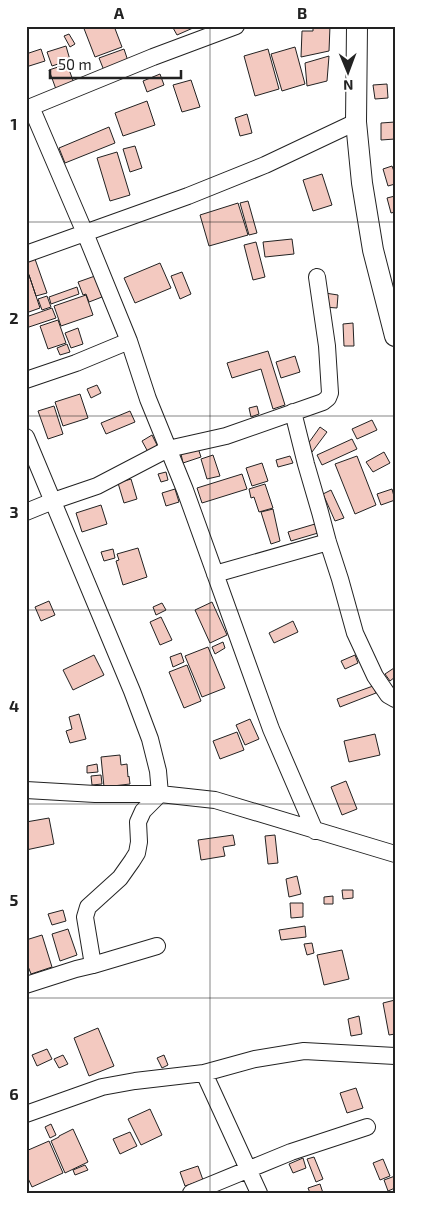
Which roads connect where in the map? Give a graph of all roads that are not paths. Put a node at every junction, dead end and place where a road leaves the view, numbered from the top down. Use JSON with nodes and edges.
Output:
{"nodes":[{"id":1,"x":236,"y":26,"type":"edge"},
{"id":2,"x":357,"y":26,"type":"edge"},
{"id":3,"x":28,"y":108,"type":"edge"},
{"id":4,"x":356,"y":122,"type":"junction"},
{"id":5,"x":85,"y":233,"type":"junction"},
{"id":6,"x":26,"y":254,"type":"edge"},
{"id":7,"x":317,"y":276,"type":"dead end"},
{"id":8,"x":395,"y":336,"type":"edge"},
{"id":9,"x":128,"y":341,"type":"junction"},
{"id":10,"x":26,"y":380,"type":"edge"},
{"id":11,"x":292,"y":412,"type":"junction"},
{"id":12,"x":26,"y":437,"type":"edge"},
{"id":13,"x":168,"y":449,"type":"junction"},
{"id":14,"x":53,"y":501,"type":"junction"},
{"id":15,"x":26,"y":512,"type":"edge"},
{"id":16,"x":328,"y":542,"type":"junction"},
{"id":17,"x":216,"y":574,"type":"junction"},
{"id":18,"x":395,"y":699,"type":"edge"},
{"id":19,"x":26,"y":790,"type":"edge"},
{"id":20,"x":160,"y":794,"type":"junction"},
{"id":21,"x":315,"y":831,"type":"junction"},
{"id":22,"x":395,"y":854,"type":"edge"},
{"id":23,"x":156,"y":946,"type":"dead end"},
{"id":24,"x":93,"y":965,"type":"junction"},
{"id":25,"x":26,"y":985,"type":"edge"},
{"id":26,"x":395,"y":1056,"type":"edge"},
{"id":27,"x":204,"y":1073,"type":"junction"},
{"id":28,"x":26,"y":1114,"type":"edge"},
{"id":29,"x":367,"y":1127,"type":"dead end"},
{"id":30,"x":250,"y":1169,"type":"junction"},
{"id":31,"x":191,"y":1193,"type":"edge"},
{"id":32,"x":260,"y":1193,"type":"edge"}],
"edges":[{"from":1,"to":3,"type":"street"},
{"from":2,"to":4,"type":"street"},
{"from":3,"to":5,"type":"street"},
{"from":4,"to":5,"type":"street"},
{"from":4,"to":8,"type":"street"},
{"from":5,"to":6,"type":"street"},
{"from":5,"to":9,"type":"street"},
{"from":7,"to":11,"type":"street"},
{"from":9,"to":10,"type":"street"},
{"from":9,"to":13,"type":"street"},
{"from":11,"to":13,"type":"street"},
{"from":11,"to":16,"type":"street"},
{"from":12,"to":14,"type":"street"},
{"from":13,"to":14,"type":"street"},
{"from":13,"to":17,"type":"street"},
{"from":14,"to":15,"type":"street"},
{"from":14,"to":20,"type":"street"},
{"from":16,"to":17,"type":"street"},
{"from":16,"to":18,"type":"street"},
{"from":17,"to":21,"type":"street"},
{"from":19,"to":20,"type":"street"},
{"from":20,"to":21,"type":"street"},
{"from":20,"to":24,"type":"street"},
{"from":21,"to":22,"type":"street"},
{"from":23,"to":24,"type":"street"},
{"from":24,"to":25,"type":"street"},
{"from":26,"to":27,"type":"street"},
{"from":27,"to":28,"type":"street"},
{"from":27,"to":30,"type":"street"},
{"from":29,"to":30,"type":"street"},
{"from":30,"to":31,"type":"street"},
{"from":30,"to":32,"type":"street"}]}
